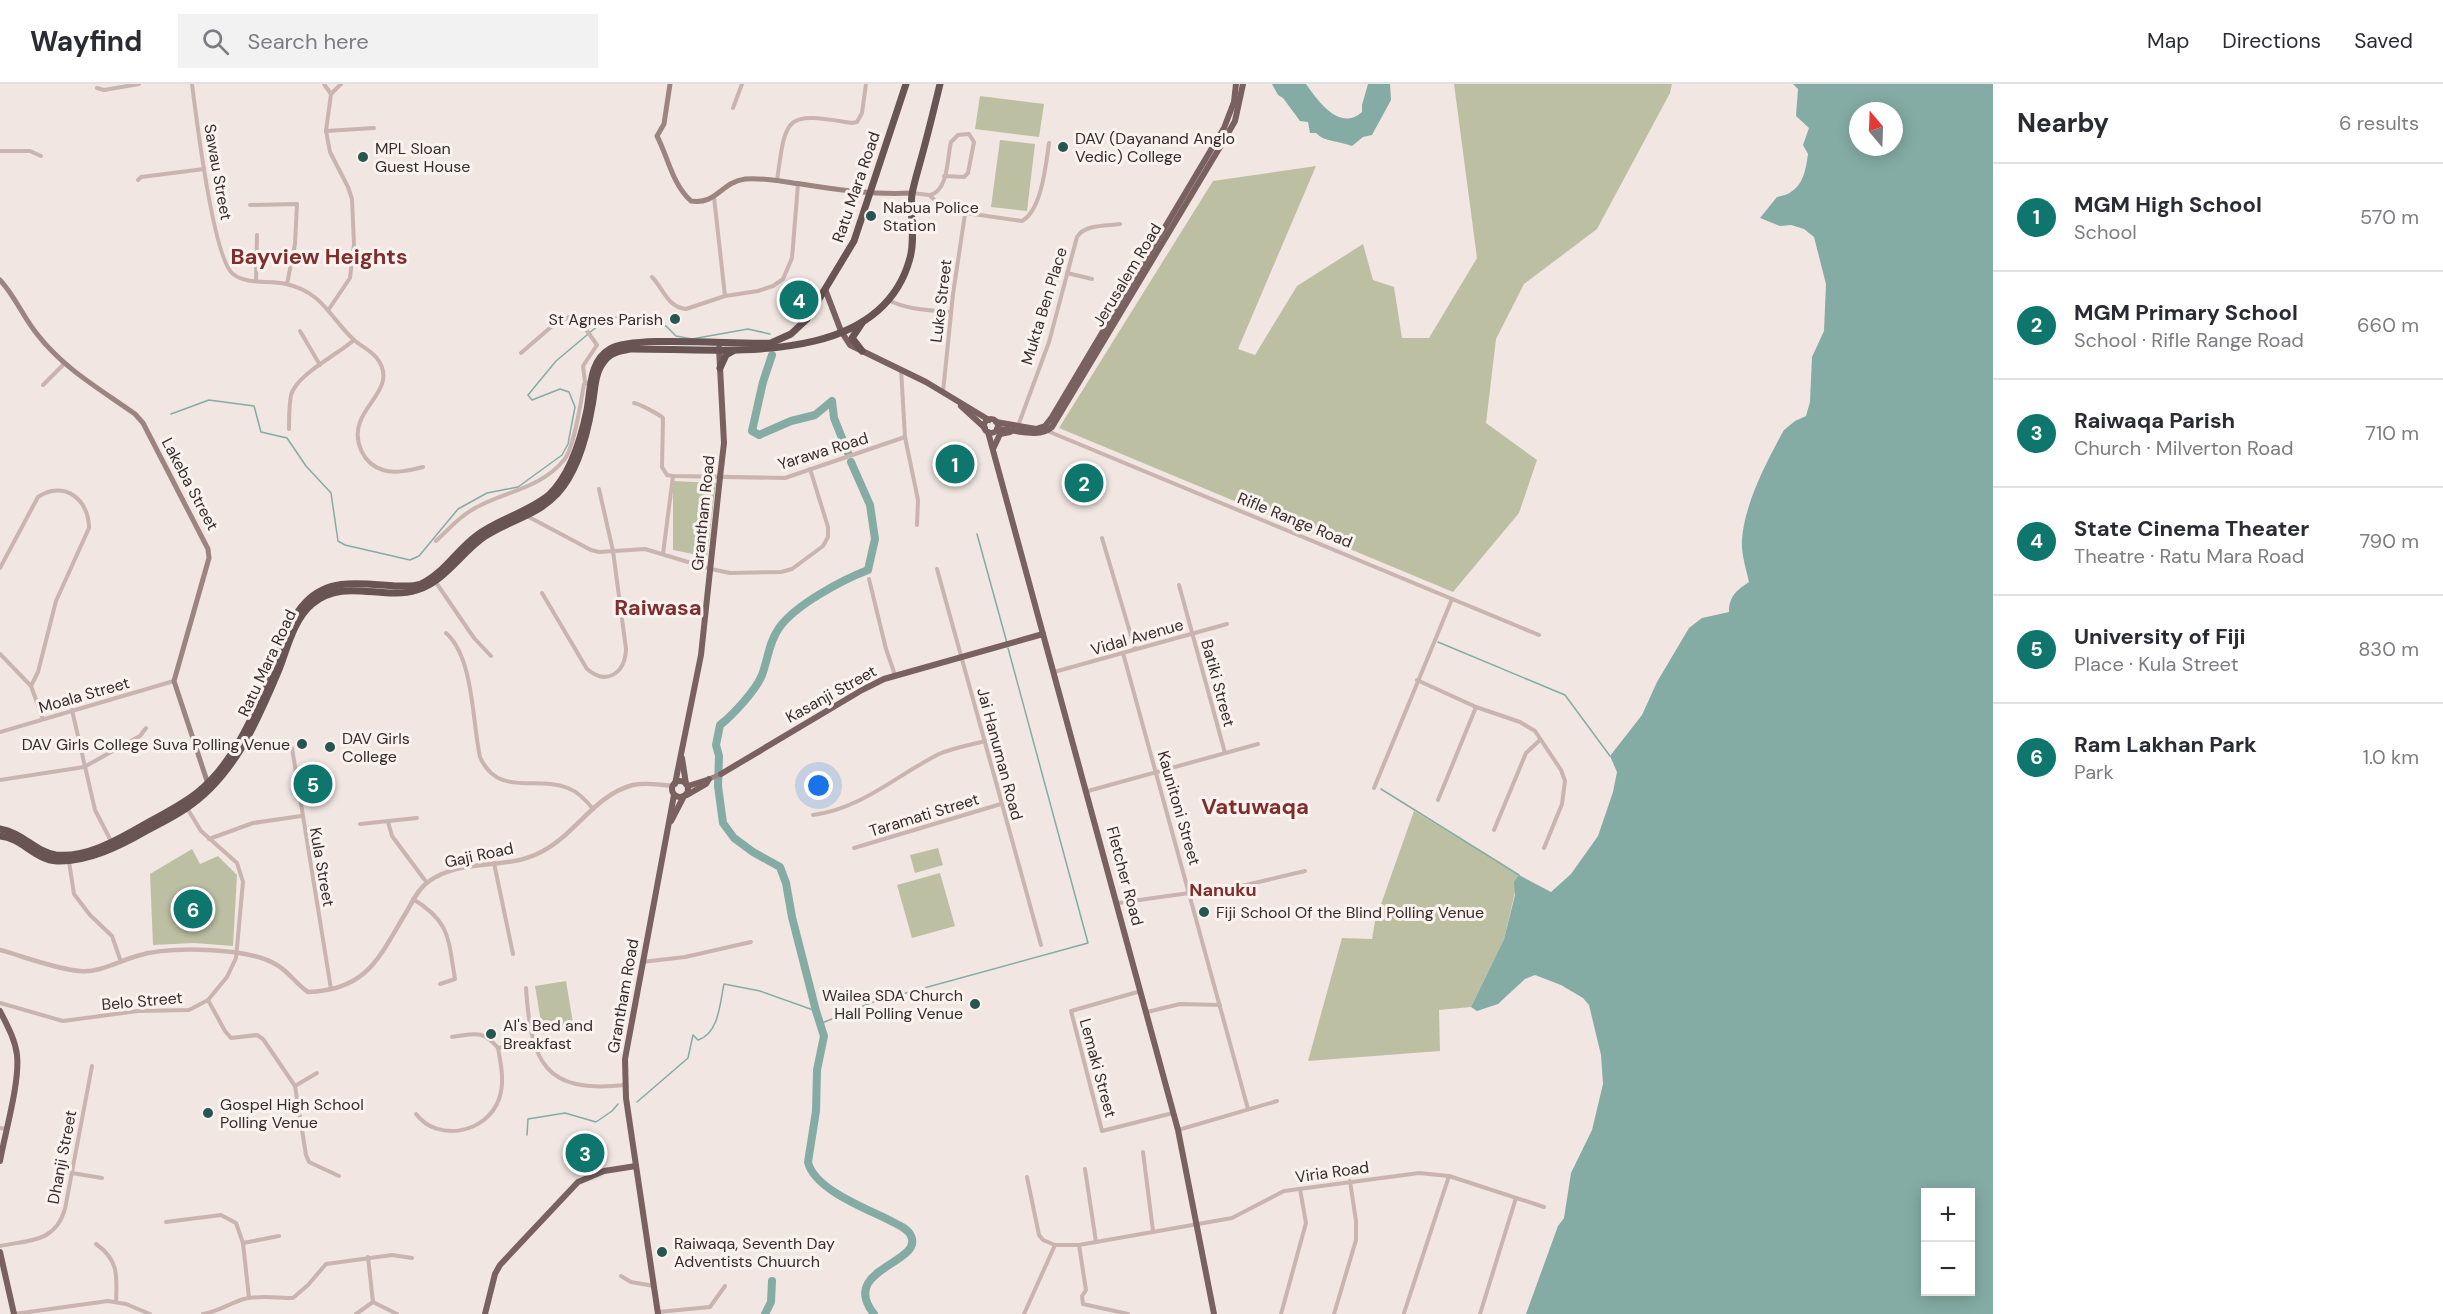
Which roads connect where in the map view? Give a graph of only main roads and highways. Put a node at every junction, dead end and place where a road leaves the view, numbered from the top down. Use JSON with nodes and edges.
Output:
{"nodes":[{"id":1,"x":670,"y":84,"type":"edge"},
{"id":2,"x":906,"y":84,"type":"edge"},
{"id":3,"x":940,"y":84,"type":"edge"},
{"id":4,"x":1236,"y":84,"type":"edge"},
{"id":5,"x":1243,"y":84,"type":"edge"},
{"id":6,"x":912,"y":193,"type":"junction"},
{"id":7,"x":870,"y":194,"type":"junction"},
{"id":8,"x":0,"y":280,"type":"edge"},
{"id":9,"x":825,"y":289,"type":"junction"},
{"id":10,"x":871,"y":316,"type":"junction"},
{"id":11,"x":841,"y":331,"type":"junction"},
{"id":12,"x":719,"y":346,"type":"junction"},
{"id":13,"x":739,"y":349,"type":"junction"},
{"id":14,"x":862,"y":351,"type":"junction"},
{"id":15,"x":720,"y":368,"type":"junction"},
{"id":16,"x":992,"y":427,"type":"junction"},
{"id":17,"x":1044,"y":430,"type":"junction"},
{"id":18,"x":1028,"y":432,"type":"junction"},
{"id":19,"x":993,"y":449,"type":"junction"},
{"id":20,"x":1043,"y":634,"type":"junction"},
{"id":21,"x":682,"y":755,"type":"junction"},
{"id":22,"x":721,"y":774,"type":"joint"},
{"id":23,"x":712,"y":778,"type":"junction"},
{"id":24,"x":674,"y":785,"type":"junction"},
{"id":25,"x":687,"y":785,"type":"junction"},
{"id":26,"x":208,"y":786,"type":"junction"},
{"id":27,"x":674,"y":794,"type":"junction"},
{"id":28,"x":685,"y":795,"type":"junction"},
{"id":29,"x":185,"y":805,"type":"junction"},
{"id":30,"x":668,"y":827,"type":"junction"},
{"id":31,"x":0,"y":829,"type":"edge"},
{"id":32,"x":0,"y":836,"type":"edge"},
{"id":33,"x":0,"y":1011,"type":"edge"},
{"id":34,"x":3,"y":1129,"type":"edge"},
{"id":35,"x":0,"y":1161,"type":"edge"},
{"id":36,"x":636,"y":1166,"type":"junction"},
{"id":37,"x":0,"y":1252,"type":"edge"},
{"id":38,"x":658,"y":1313,"type":"edge"},
{"id":39,"x":14,"y":1314,"type":"edge"},
{"id":40,"x":485,"y":1314,"type":"edge"},
{"id":41,"x":1214,"y":1314,"type":"edge"}],
"edges":[{"from":1,"to":7,"type":"main road"},
{"from":2,"to":7,"type":"highway","name":"Ratu Mara Road"},
{"from":3,"to":6,"type":"highway","name":"Ratu Mara Road"},
{"from":4,"to":17,"type":"main road","name":"Jerusalem Road"},
{"from":5,"to":17,"type":"main road","name":"Jerusalem Road"},
{"from":6,"to":7,"type":"main road"},
{"from":6,"to":10,"type":"highway","name":"Ratu Mara Road"},
{"from":7,"to":9,"type":"highway","name":"Ratu Mara Road"},
{"from":8,"to":26,"type":"main road","name":"Lakeba Street"},
{"from":9,"to":11,"type":"main road"},
{"from":9,"to":12,"type":"highway","name":"Ratu Mara Road"},
{"from":10,"to":11,"type":"highway","name":"Ratu Mara Road"},
{"from":10,"to":14,"type":"highway"},
{"from":11,"to":13,"type":"highway","name":"Ratu Mara Road"},
{"from":11,"to":14,"type":"main road"},
{"from":12,"to":13,"type":"highway","name":"Ratu Mara Road"},
{"from":12,"to":15,"type":"main road","name":"Grantham Road"},
{"from":12,"to":26,"type":"highway","name":"Ratu Mara Road"},
{"from":12,"to":26,"type":"highway","name":"Ratu Mara Road"},
{"from":13,"to":15,"type":"highway"},
{"from":14,"to":16,"type":"main road"},
{"from":15,"to":21,"type":"main road","name":"Grantham Road"},
{"from":16,"to":17,"type":"main road"},
{"from":16,"to":18,"type":"main road"},
{"from":16,"to":19,"type":"main road","name":"Fletcher Road"},
{"from":17,"to":18,"type":"main road"},
{"from":18,"to":19,"type":"main road"},
{"from":19,"to":20,"type":"main road","name":"Fletcher Road"},
{"from":20,"to":22,"type":"main road","name":"Kasanji Street"},
{"from":20,"to":41,"type":"main road","name":"Fletcher Road"},
{"from":21,"to":24,"type":"main road","name":"Grantham Road"},
{"from":21,"to":25,"type":"main road","name":"Grantham Road"},
{"from":22,"to":23,"type":"main road","name":"Kasanji Street"},
{"from":23,"to":25,"type":"main road","name":"Kasanji Street"},
{"from":23,"to":28,"type":"main road","name":"Kasanji Street"},
{"from":24,"to":25,"type":"main road","name":"Kasanji Street"},
{"from":24,"to":27,"type":"main road","name":"Grantham Road"},
{"from":25,"to":28,"type":"main road","name":"Grantham Road"},
{"from":26,"to":29,"type":"highway","name":"Ratu Mara Road"},
{"from":27,"to":28,"type":"main road"},
{"from":27,"to":30,"type":"main road","name":"Grantham Road"},
{"from":28,"to":30,"type":"main road","name":"Grantham Road"},
{"from":29,"to":31,"type":"highway","name":"Ratu Mara Road"},
{"from":29,"to":32,"type":"highway","name":"Ratu Mara Road"},
{"from":30,"to":36,"type":"main road","name":"Grantham Road"},
{"from":33,"to":34,"type":"main road"},
{"from":34,"to":35,"type":"main road"},
{"from":36,"to":38,"type":"main road","name":"Grantham Road"},
{"from":36,"to":40,"type":"main road"},
{"from":37,"to":39,"type":"main road"}]}
